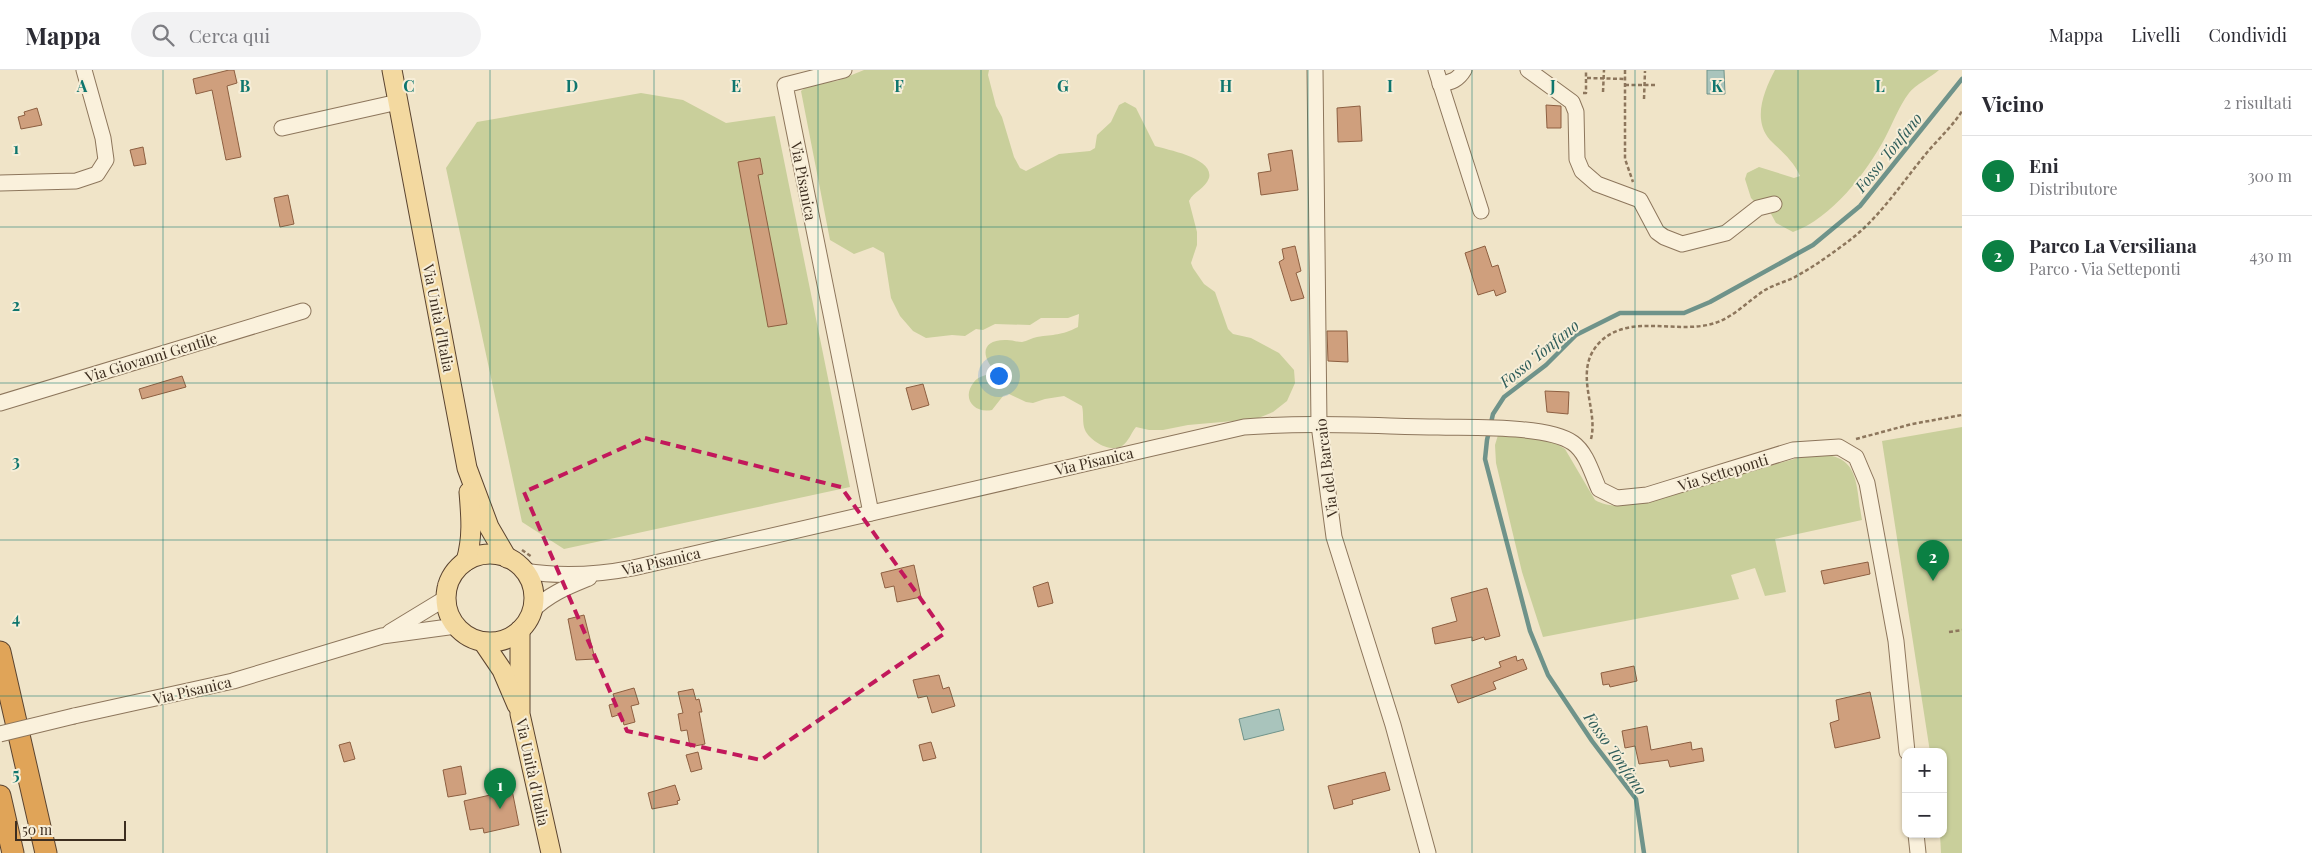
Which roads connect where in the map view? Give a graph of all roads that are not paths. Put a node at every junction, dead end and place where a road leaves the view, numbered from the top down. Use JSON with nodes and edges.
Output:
{"nodes":[{"id":1,"x":84,"y":70,"type":"edge"},
{"id":2,"x":392,"y":70,"type":"edge"},
{"id":3,"x":844,"y":70,"type":"edge"},
{"id":4,"x":1315,"y":70,"type":"edge"},
{"id":5,"x":1464,"y":70,"type":"edge"},
{"id":6,"x":1528,"y":70,"type":"edge"},
{"id":7,"x":1438,"y":77,"type":"edge"},
{"id":8,"x":398,"y":102,"type":"junction"},
{"id":9,"x":282,"y":128,"type":"dead end"},
{"id":10,"x":0,"y":183,"type":"edge"},
{"id":11,"x":1774,"y":204,"type":"dead end"},
{"id":12,"x":1480,"y":211,"type":"dead end"},
{"id":13,"x":303,"y":312,"type":"dead end"},
{"id":14,"x":0,"y":403,"type":"edge"},
{"id":15,"x":1319,"y":425,"type":"junction"},
{"id":16,"x":467,"y":468,"type":"junction"},
{"id":17,"x":871,"y":513,"type":"junction"},
{"id":18,"x":511,"y":551,"type":"junction"},
{"id":19,"x":459,"y":562,"type":"junction"},
{"id":20,"x":530,"y":566,"type":"junction"},
{"id":21,"x":598,"y":574,"type":"junction"},
{"id":22,"x":441,"y":593,"type":"junction"},
{"id":23,"x":532,"y":611,"type":"junction"},
{"id":24,"x":456,"y":626,"type":"junction"},
{"id":25,"x":520,"y":630,"type":"junction"},
{"id":26,"x":382,"y":636,"type":"junction"},
{"id":27,"x":483,"y":642,"type":"junction"},
{"id":28,"x":0,"y":652,"type":"edge"},
{"id":29,"x":520,"y":714,"type":"junction"},
{"id":30,"x":0,"y":734,"type":"edge"},
{"id":31,"x":1907,"y":748,"type":"edge"},
{"id":32,"x":0,"y":796,"type":"edge"},
{"id":33,"x":37,"y":811,"type":"junction"},
{"id":34,"x":1916,"y":838,"type":"edge"},
{"id":35,"x":13,"y":853,"type":"edge"},
{"id":36,"x":46,"y":853,"type":"edge"},
{"id":37,"x":52,"y":853,"type":"edge"},
{"id":38,"x":551,"y":853,"type":"edge"},
{"id":39,"x":1428,"y":853,"type":"edge"},
{"id":40,"x":1918,"y":853,"type":"edge"}],
"edges":[{"from":1,"to":10,"type":"street"},
{"from":2,"to":8,"type":"main road","name":"Via Unità d'Italia"},
{"from":3,"to":17,"type":"street","name":"Via Pisanica"},
{"from":4,"to":15,"type":"street","name":"Via del Barcaio"},
{"from":5,"to":7,"type":"street"},
{"from":6,"to":11,"type":"street"},
{"from":7,"to":12,"type":"street"},
{"from":8,"to":9,"type":"street"},
{"from":8,"to":16,"type":"main road","name":"Via Unità d'Italia"},
{"from":13,"to":14,"type":"street","name":"Via Giovanni Gentile"},
{"from":15,"to":17,"type":"street","name":"Via Pisanica"},
{"from":15,"to":31,"type":"street","name":"Via Setteponti"},
{"from":15,"to":39,"type":"street","name":"Via del Barcaio"},
{"from":16,"to":18,"type":"main road","name":"Via Unità d'Italia"},
{"from":16,"to":19,"type":"main road"},
{"from":17,"to":21,"type":"street","name":"Via Pisanica"},
{"from":18,"to":19,"type":"main road"},
{"from":18,"to":20,"type":"main road"},
{"from":19,"to":22,"type":"main road"},
{"from":20,"to":21,"type":"street","name":"Via Pisanica"},
{"from":20,"to":23,"type":"main road"},
{"from":21,"to":23,"type":"street","name":"Via Pisanica"},
{"from":22,"to":24,"type":"main road"},
{"from":22,"to":26,"type":"street","name":"Via Pisanica"},
{"from":23,"to":25,"type":"main road"},
{"from":24,"to":26,"type":"street","name":"Via Pisanica"},
{"from":24,"to":27,"type":"main road"},
{"from":25,"to":27,"type":"main road"},
{"from":25,"to":29,"type":"main road","name":"Via Unità d'Italia"},
{"from":26,"to":30,"type":"street","name":"Via Pisanica","bridge":true},
{"from":27,"to":29,"type":"main road"},
{"from":28,"to":33,"type":"highway"},
{"from":29,"to":38,"type":"main road","name":"Via Unità d'Italia"},
{"from":32,"to":35,"type":"highway"},
{"from":33,"to":36,"type":"highway"},
{"from":33,"to":37,"type":"highway"},
{"from":34,"to":40,"type":"street"}]}
